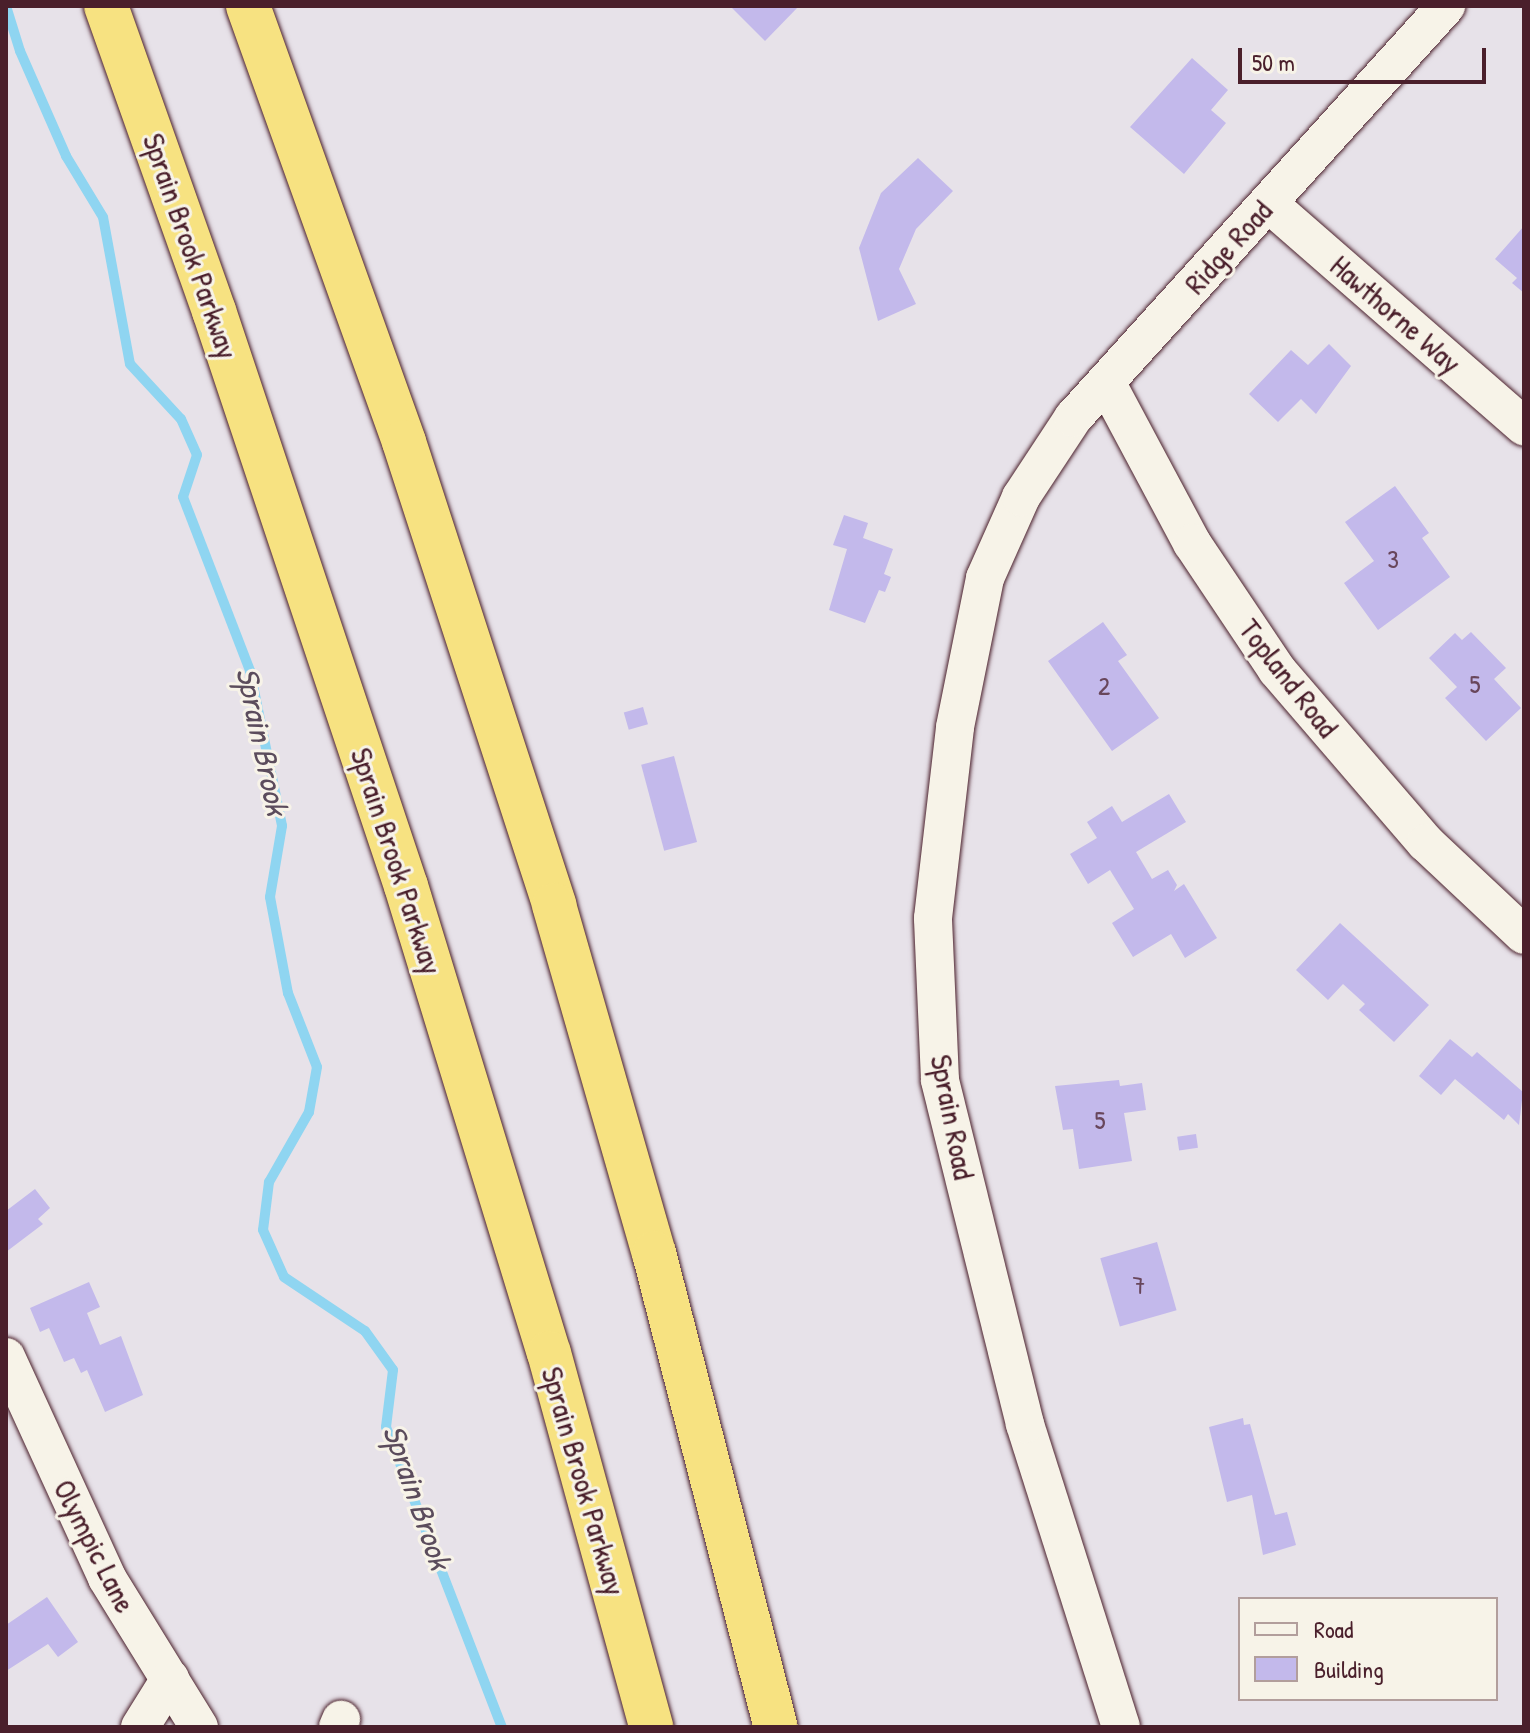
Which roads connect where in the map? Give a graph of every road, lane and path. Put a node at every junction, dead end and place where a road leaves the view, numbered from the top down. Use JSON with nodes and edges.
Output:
{"nodes":[{"id":1,"x":106,"y":6,"type":"edge"},
{"id":2,"x":248,"y":6,"type":"edge"},
{"id":3,"x":1446,"y":6,"type":"edge"},
{"id":4,"x":1268,"y":203,"type":"junction"},
{"id":5,"x":1106,"y":382,"type":"junction"},
{"id":6,"x":1524,"y":426,"type":"edge"},
{"id":7,"x":1021,"y":497,"type":"joint"},
{"id":8,"x":1524,"y":935,"type":"edge"},
{"id":9,"x":6,"y":1357,"type":"edge"},
{"id":10,"x":170,"y":1679,"type":"junction"},
{"id":11,"x":140,"y":1727,"type":"edge"},
{"id":12,"x":199,"y":1727,"type":"edge"},
{"id":13,"x":651,"y":1727,"type":"edge"},
{"id":14,"x":776,"y":1727,"type":"edge"},
{"id":15,"x":1121,"y":1727,"type":"edge"}],
"edges":[{"from":1,"to":13,"type":"highway","name":"Sprain Brook Parkway"},
{"from":2,"to":14,"type":"highway"},
{"from":3,"to":4,"type":"street","name":"Ridge Road"},
{"from":4,"to":5,"type":"street","name":"Ridge Road"},
{"from":4,"to":6,"type":"street","name":"Hawthorne Way"},
{"from":5,"to":7,"type":"street","name":"Ridge Road"},
{"from":5,"to":8,"type":"street","name":"Topland Road"},
{"from":7,"to":15,"type":"street","name":"Sprain Road"},
{"from":9,"to":10,"type":"street","name":"Olympic Lane"},
{"from":10,"to":11,"type":"street"},
{"from":10,"to":12,"type":"street","name":"Olympic Lane"}]}
